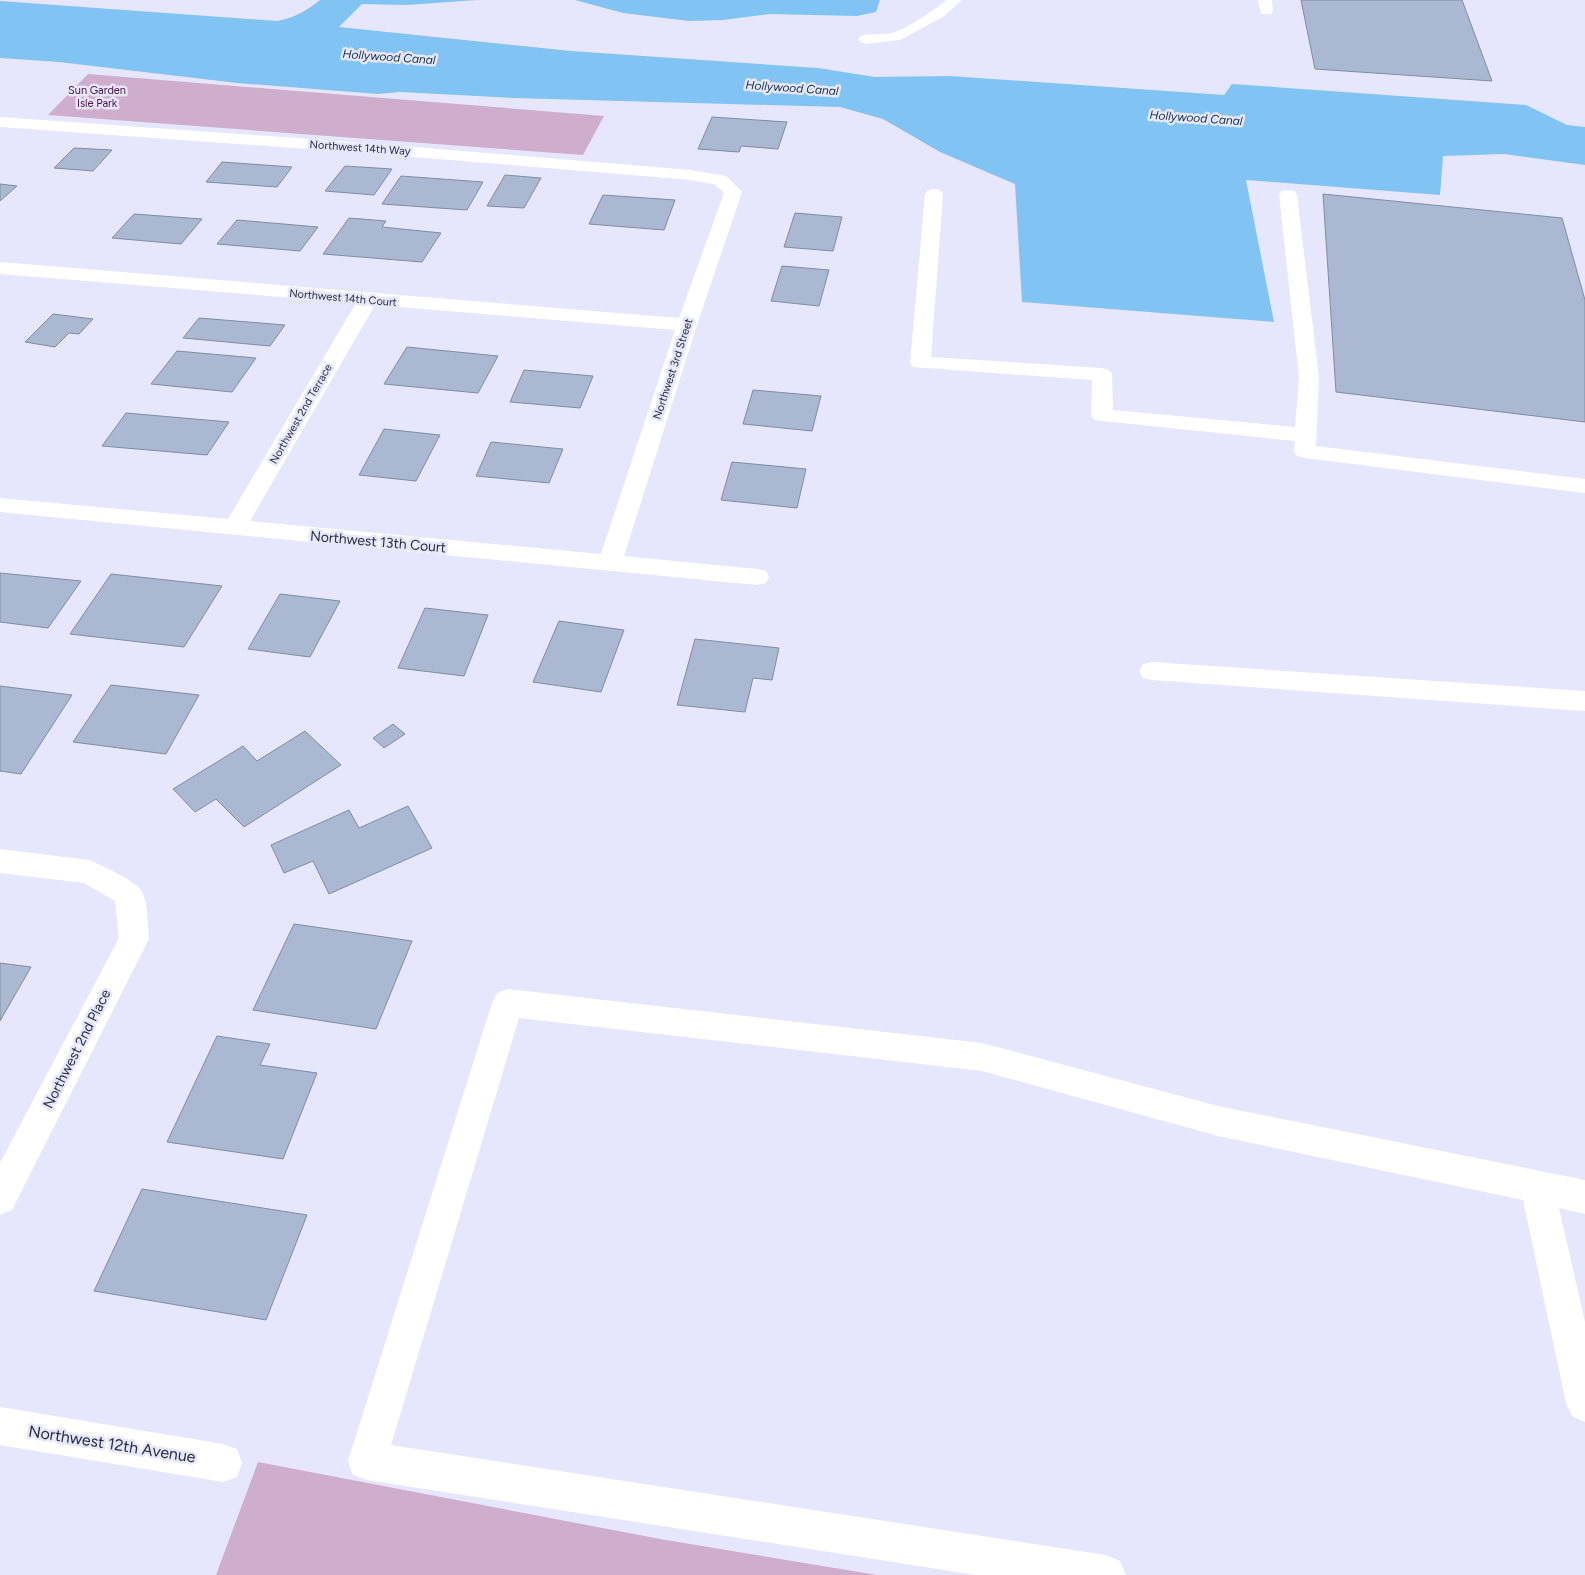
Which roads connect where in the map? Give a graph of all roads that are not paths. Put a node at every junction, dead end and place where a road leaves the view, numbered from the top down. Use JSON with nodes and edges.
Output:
{"nodes":[{"id":1,"x":955,"y":0,"type":"edge"},
{"id":2,"x":866,"y":39,"type":"dead end"},
{"id":3,"x":0,"y":122,"type":"edge"},
{"id":4,"x":720,"y":180,"type":"joint"},
{"id":5,"x":934,"y":194,"type":"dead end"},
{"id":6,"x":1288,"y":195,"type":"dead end"},
{"id":7,"x":0,"y":268,"type":"edge"},
{"id":8,"x":368,"y":300,"type":"junction"},
{"id":9,"x":687,"y":325,"type":"junction"},
{"id":10,"x":1306,"y":435,"type":"junction"},
{"id":11,"x":1585,"y":486,"type":"edge"},
{"id":12,"x":0,"y":504,"type":"edge"},
{"id":13,"x":234,"y":528,"type":"junction"},
{"id":14,"x":610,"y":564,"type":"junction"},
{"id":15,"x":757,"y":578,"type":"dead end"},
{"id":16,"x":1152,"y":671,"type":"dead end"},
{"id":17,"x":1585,"y":701,"type":"edge"},
{"id":18,"x":0,"y":861,"type":"edge"},
{"id":19,"x":1537,"y":1187,"type":"junction"},
{"id":20,"x":1585,"y":1197,"type":"edge"},
{"id":21,"x":0,"y":1198,"type":"edge"},
{"id":22,"x":1585,"y":1403,"type":"edge"},
{"id":23,"x":0,"y":1426,"type":"edge"},
{"id":24,"x":223,"y":1463,"type":"dead end"},
{"id":25,"x":1106,"y":1575,"type":"edge"}],
"edges":[{"from":1,"to":2,"type":"street"},
{"from":3,"to":4,"type":"street","name":"Northwest 14th Way"},
{"from":4,"to":9,"type":"street","name":"Northwest 3rd Street"},
{"from":5,"to":10,"type":"street"},
{"from":6,"to":10,"type":"street"},
{"from":7,"to":8,"type":"street","name":"Northwest 14th Court"},
{"from":8,"to":9,"type":"street","name":"Northwest 14th Court"},
{"from":8,"to":13,"type":"street","name":"Northwest 2nd Terrace"},
{"from":9,"to":14,"type":"street","name":"Northwest 3rd Street"},
{"from":10,"to":11,"type":"street"},
{"from":12,"to":13,"type":"street","name":"Northwest 13th Court"},
{"from":13,"to":14,"type":"street","name":"Northwest 13th Court"},
{"from":14,"to":15,"type":"street","name":"Northwest 13th Court"},
{"from":16,"to":17,"type":"street"},
{"from":18,"to":21,"type":"street","name":"Northwest 2nd Place"},
{"from":19,"to":20,"type":"street"},
{"from":19,"to":22,"type":"street"},
{"from":19,"to":25,"type":"street"},
{"from":23,"to":24,"type":"street","name":"Northwest 12th Avenue"}]}
